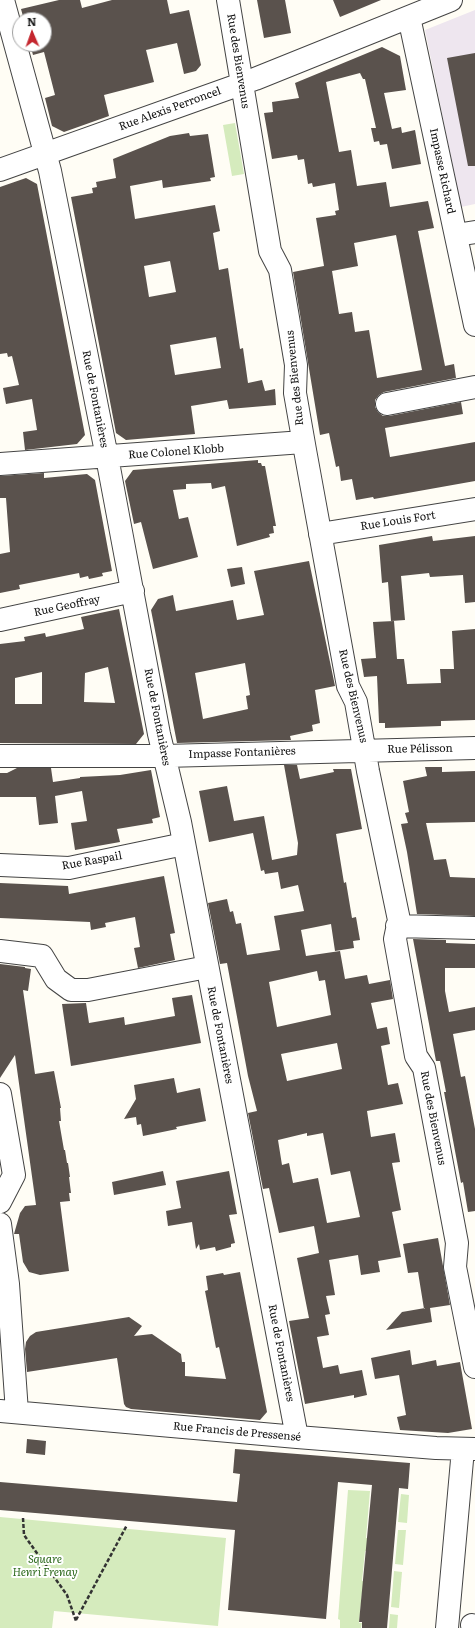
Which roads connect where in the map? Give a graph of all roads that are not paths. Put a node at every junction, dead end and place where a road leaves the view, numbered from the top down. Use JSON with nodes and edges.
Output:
{"nodes":[{"id":1,"x":3,"y":0,"type":"edge"},
{"id":2,"x":228,"y":0,"type":"edge"},
{"id":3,"x":451,"y":0,"type":"edge"},
{"id":4,"x":409,"y":17,"type":"junction"},
{"id":5,"x":242,"y":84,"type":"junction"},
{"id":6,"x":46,"y":154,"type":"junction"},
{"id":7,"x":0,"y":170,"type":"edge"},
{"id":8,"x":465,"y":234,"type":"edge"},
{"id":9,"x":475,"y":325,"type":"edge"},
{"id":10,"x":475,"y":387,"type":"edge"},
{"id":11,"x":387,"y":404,"type":"dead end"},
{"id":12,"x":303,"y":442,"type":"junction"},
{"id":13,"x":107,"y":457,"type":"junction"},
{"id":14,"x":0,"y":464,"type":"edge"},
{"id":15,"x":475,"y":508,"type":"edge"},
{"id":16,"x":320,"y":534,"type":"junction"},
{"id":17,"x":133,"y":591,"type":"junction"},
{"id":18,"x":0,"y":620,"type":"edge"},
{"id":19,"x":475,"y":748,"type":"edge"},
{"id":20,"x":365,"y":750,"type":"junction"},
{"id":21,"x":0,"y":756,"type":"edge"},
{"id":22,"x":164,"y":756,"type":"junction"},
{"id":23,"x":184,"y":844,"type":"junction"},
{"id":24,"x":0,"y":865,"type":"edge"},
{"id":25,"x":398,"y":926,"type":"junction"},
{"id":26,"x":475,"y":928,"type":"edge"},
{"id":27,"x":0,"y":951,"type":"edge"},
{"id":28,"x":208,"y":967,"type":"junction"},
{"id":29,"x":0,"y":1094,"type":"edge"},
{"id":30,"x":0,"y":1202,"type":"edge"},
{"id":31,"x":0,"y":1224,"type":"edge"},
{"id":32,"x":475,"y":1367,"type":"edge"},
{"id":33,"x":8,"y":1411,"type":"edge"},
{"id":34,"x":297,"y":1438,"type":"junction"},
{"id":35,"x":469,"y":1449,"type":"edge"},
{"id":36,"x":447,"y":1628,"type":"edge"}],
"edges":[{"from":1,"to":6,"type":"street","name":"Rue de Fontanières"},
{"from":2,"to":5,"type":"street","name":"Rue des Bienvenus"},
{"from":3,"to":4,"type":"street","name":"Rue Alexis Perroncel"},
{"from":4,"to":5,"type":"street","name":"Rue Alexis Perroncel"},
{"from":4,"to":8,"type":"street","name":"Impasse Richard"},
{"from":5,"to":6,"type":"street","name":"Rue Alexis Perroncel"},
{"from":5,"to":12,"type":"street","name":"Rue des Bienvenus"},
{"from":6,"to":7,"type":"street","name":"Rue Alexis Perroncel"},
{"from":6,"to":13,"type":"street","name":"Rue de Fontanières"},
{"from":8,"to":9,"type":"street","name":"Impasse Richard"},
{"from":10,"to":11,"type":"street"},
{"from":12,"to":13,"type":"street","name":"Rue Colonel Klobb"},
{"from":12,"to":16,"type":"street","name":"Rue des Bienvenus"},
{"from":13,"to":14,"type":"street","name":"Rue Colonel Klobb"},
{"from":13,"to":17,"type":"street","name":"Rue de Fontanières"},
{"from":15,"to":16,"type":"street","name":"Rue Louis Fort"},
{"from":16,"to":20,"type":"street","name":"Rue des Bienvenus"},
{"from":17,"to":18,"type":"street","name":"Rue Geoffray"},
{"from":17,"to":22,"type":"street","name":"Rue de Fontanières"},
{"from":19,"to":20,"type":"street","name":"Rue Pélisson"},
{"from":20,"to":22,"type":"street","name":"Impasse Fontanières"},
{"from":20,"to":25,"type":"street","name":"Rue des Bienvenus"},
{"from":21,"to":22,"type":"street","name":"Impasse Fontanières"},
{"from":22,"to":23,"type":"street","name":"Rue de Fontanières"},
{"from":23,"to":24,"type":"street","name":"Rue Raspail"},
{"from":23,"to":28,"type":"street","name":"Rue de Fontanières"},
{"from":25,"to":26,"type":"street"},
{"from":25,"to":32,"type":"street","name":"Rue des Bienvenus"},
{"from":27,"to":28,"type":"street"},
{"from":28,"to":34,"type":"street","name":"Rue de Fontanières"},
{"from":29,"to":30,"type":"street"},
{"from":31,"to":33,"type":"street"},
{"from":33,"to":34,"type":"street","name":"Rue Francis de Pressensé"},
{"from":34,"to":35,"type":"street","name":"Rue Francis de Pressensé"},
{"from":35,"to":36,"type":"street"}]}
